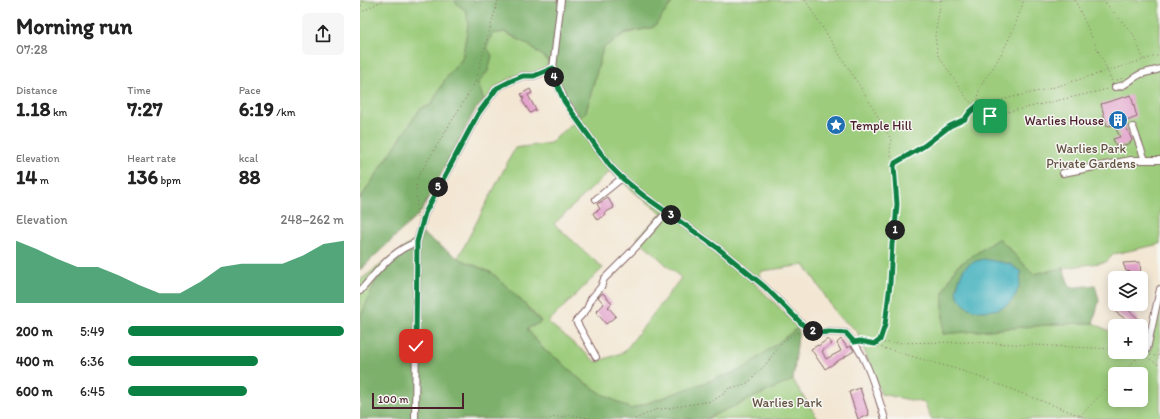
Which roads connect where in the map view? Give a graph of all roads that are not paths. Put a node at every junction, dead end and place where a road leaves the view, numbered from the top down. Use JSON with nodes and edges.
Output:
{"nodes":[{"id":1,"x":561,"y":0,"type":"edge"},
{"id":2,"x":553,"y":68,"type":"junction"},
{"id":3,"x":1160,"y":70,"type":"edge"},
{"id":4,"x":1114,"y":84,"type":"road end"},
{"id":5,"x":1133,"y":127,"type":"dead end"},
{"id":6,"x":1145,"y":160,"type":"junction"},
{"id":7,"x":1160,"y":160,"type":"edge"},
{"id":8,"x":1063,"y":174,"type":"dead end"},
{"id":9,"x":622,"y":178,"type":"junction"},
{"id":10,"x":596,"y":199,"type":"dead end"},
{"id":11,"x":667,"y":212,"type":"junction"},
{"id":12,"x":417,"y":242,"type":"junction"},
{"id":13,"x":1160,"y":289,"type":"edge"},
{"id":14,"x":360,"y":291,"type":"edge"},
{"id":15,"x":1148,"y":344,"type":"edge"},
{"id":16,"x":596,"y":357,"type":"dead end"},
{"id":17,"x":415,"y":419,"type":"edge"},
{"id":18,"x":885,"y":419,"type":"edge"}],
"edges":[{"from":1,"to":2,"type":"street"},
{"from":2,"to":9,"type":"street"},
{"from":2,"to":12,"type":"street"},
{"from":3,"to":4,"type":"street"},
{"from":5,"to":6,"type":"street"},
{"from":6,"to":7,"type":"street"},
{"from":6,"to":8,"type":"street"},
{"from":9,"to":10,"type":"street"},
{"from":9,"to":11,"type":"street"},
{"from":11,"to":16,"type":"street"},
{"from":11,"to":18,"type":"street"},
{"from":12,"to":14,"type":"street"},
{"from":12,"to":17,"type":"street"},
{"from":13,"to":15,"type":"street"}]}
